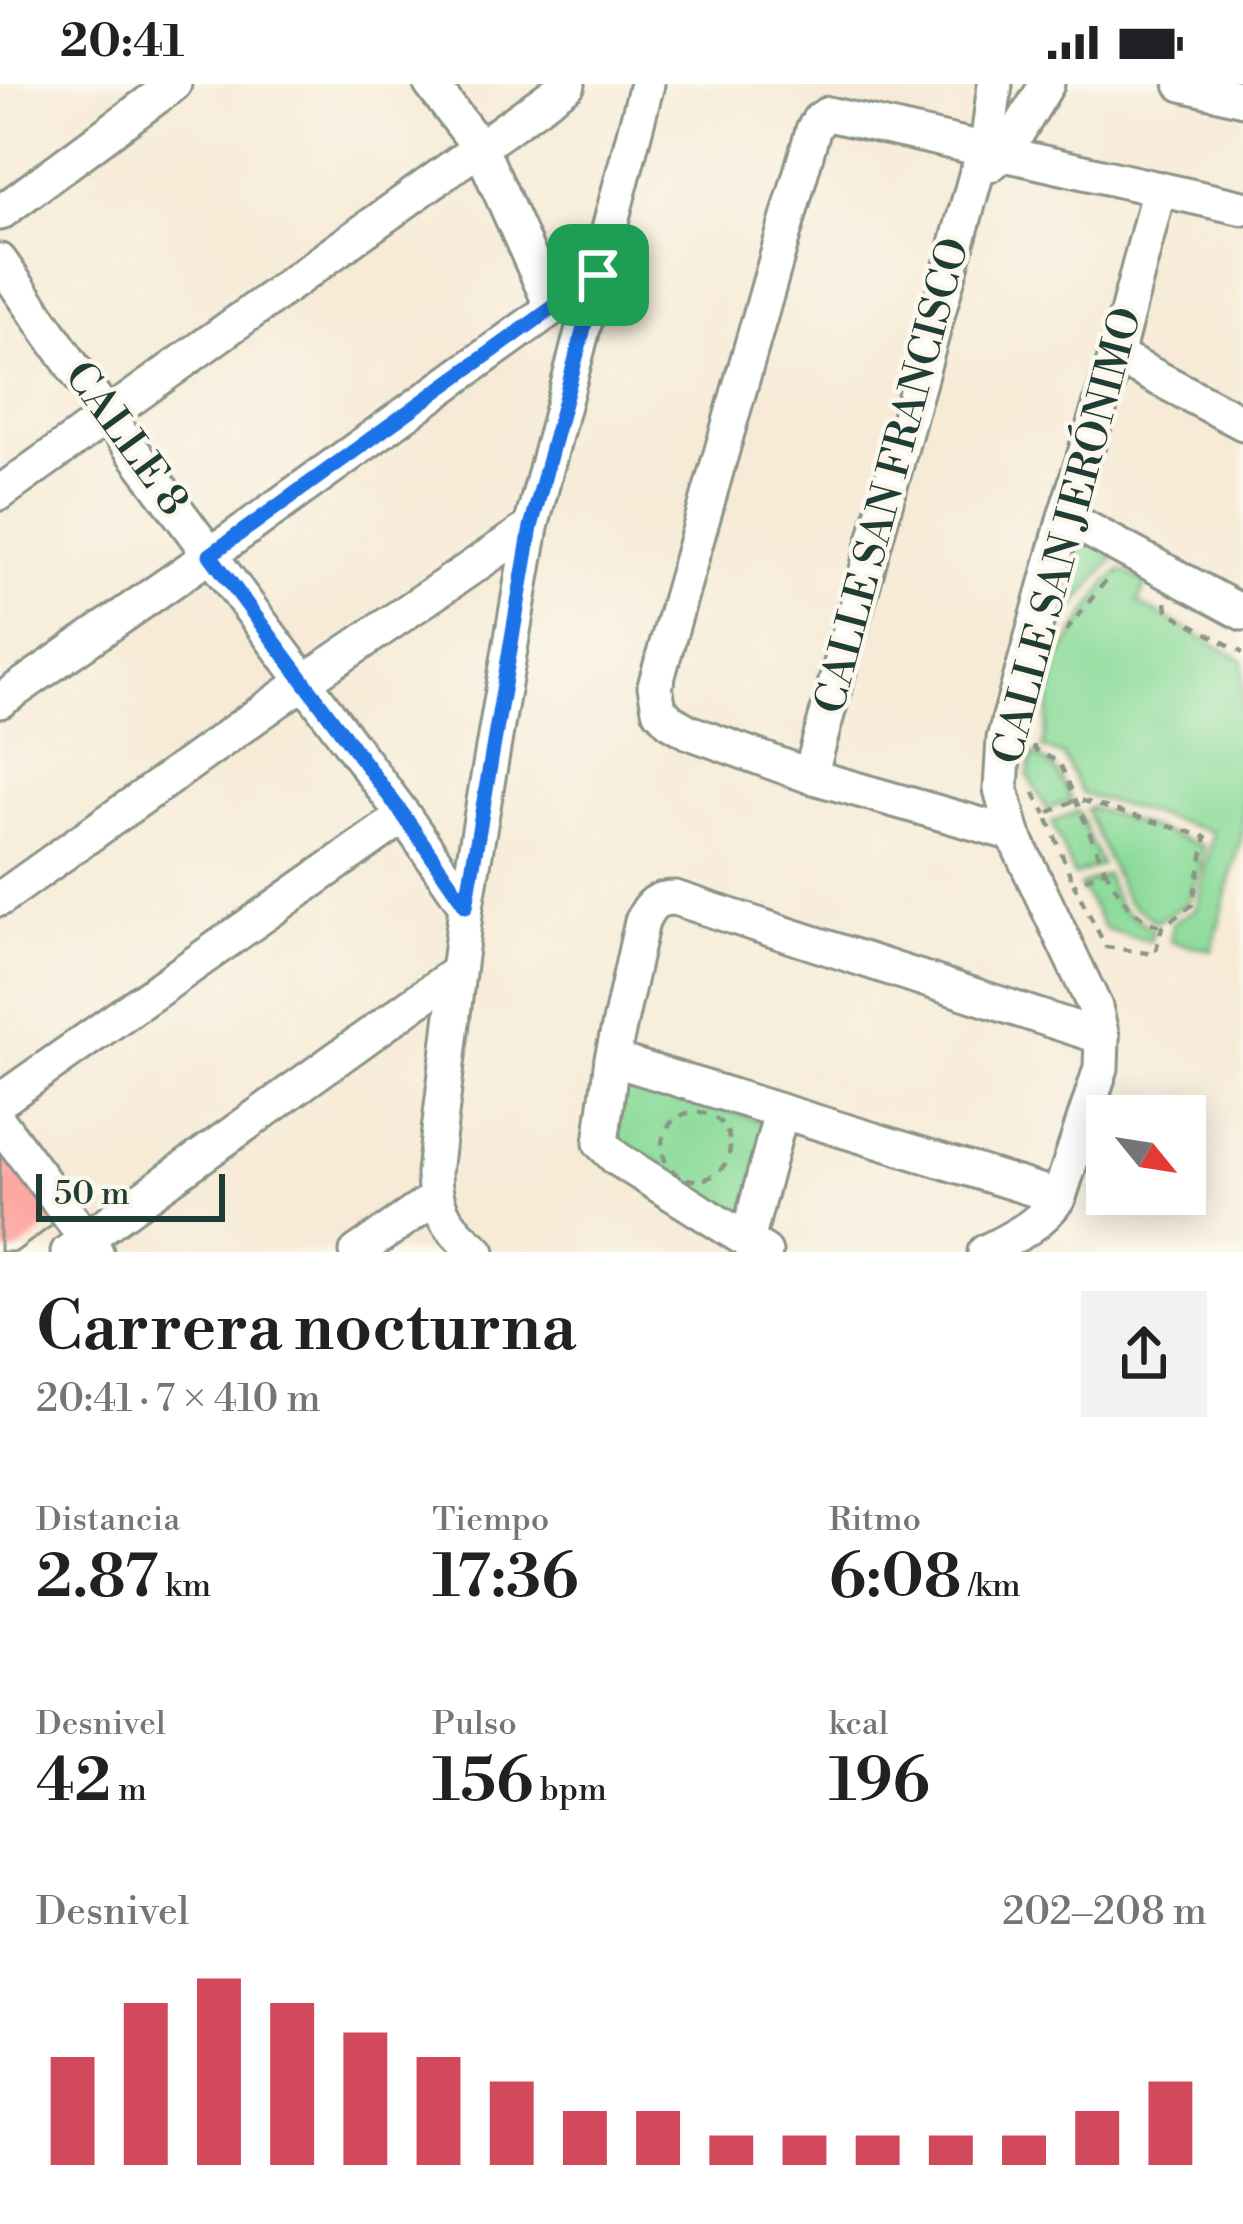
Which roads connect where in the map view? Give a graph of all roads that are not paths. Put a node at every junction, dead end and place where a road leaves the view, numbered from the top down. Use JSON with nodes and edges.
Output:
{"nodes":[{"id":1,"x":174,"y":84,"type":"edge"},
{"id":2,"x":430,"y":84,"type":"edge"},
{"id":3,"x":568,"y":84,"type":"edge"},
{"id":4,"x":647,"y":84,"type":"edge"},
{"id":5,"x":995,"y":84,"type":"edge"},
{"id":6,"x":1047,"y":84,"type":"edge"},
{"id":7,"x":1182,"y":84,"type":"edge"},
{"id":8,"x":1243,"y":99,"type":"edge"},
{"id":9,"x":481,"y":148,"type":"junction"},
{"id":10,"x":989,"y":158,"type":"junction"},
{"id":11,"x":1170,"y":191,"type":"junction"},
{"id":12,"x":1243,"y":208,"type":"edge"},
{"id":13,"x":0,"y":213,"type":"edge"},
{"id":14,"x":1243,"y":235,"type":"edge"},
{"id":15,"x":0,"y":261,"type":"edge"},
{"id":16,"x":598,"y":275,"type":"junction"},
{"id":17,"x":552,"y":307,"type":"junction"},
{"id":18,"x":1116,"y":356,"type":"junction"},
{"id":19,"x":107,"y":416,"type":"junction"},
{"id":20,"x":1243,"y":423,"type":"edge"},
{"id":21,"x":0,"y":494,"type":"edge"},
{"id":22,"x":1065,"y":518,"type":"junction"},
{"id":23,"x":531,"y":527,"type":"junction"},
{"id":24,"x":210,"y":555,"type":"junction"},
{"id":25,"x":1243,"y":613,"type":"edge"},
{"id":26,"x":305,"y":681,"type":"junction"},
{"id":27,"x":0,"y":701,"type":"edge"},
{"id":28,"x":810,"y":776,"type":"junction"},
{"id":29,"x":404,"y":816,"type":"junction"},
{"id":30,"x":1013,"y":834,"type":"junction"},
{"id":31,"x":0,"y":899,"type":"edge"},
{"id":32,"x":466,"y":906,"type":"junction"},
{"id":33,"x":456,"y":973,"type":"junction"},
{"id":34,"x":1102,"y":1037,"type":"junction"},
{"id":35,"x":613,"y":1059,"type":"junction"},
{"id":36,"x":0,"y":1101,"type":"edge"},
{"id":37,"x":781,"y":1112,"type":"junction"},
{"id":38,"x":0,"y":1123,"type":"edge"},
{"id":39,"x":1059,"y":1197,"type":"junction"},
{"id":40,"x":434,"y":1199,"type":"junction"},
{"id":41,"x":756,"y":1247,"type":"edge"},
{"id":42,"x":83,"y":1248,"type":"edge"},
{"id":43,"x":357,"y":1252,"type":"edge"},
{"id":44,"x":478,"y":1252,"type":"edge"},
{"id":45,"x":985,"y":1252,"type":"edge"}],
"edges":[{"from":1,"to":13,"type":"street"},
{"from":2,"to":9,"type":"street"},
{"from":3,"to":9,"type":"street"},
{"from":4,"to":16,"type":"street"},
{"from":5,"to":10,"type":"street","name":"CALLE SAN FRANCISCO"},
{"from":6,"to":10,"type":"street","name":"CALLE SAN FRANCISCO"},
{"from":7,"to":8,"type":"street"},
{"from":9,"to":17,"type":"street"},
{"from":9,"to":19,"type":"street"},
{"from":10,"to":11,"type":"street"},
{"from":10,"to":28,"type":"street","name":"CALLE SAN FRANCISCO"},
{"from":10,"to":28,"type":"street"},
{"from":11,"to":12,"type":"street"},
{"from":11,"to":14,"type":"street"},
{"from":11,"to":18,"type":"street","name":"CALLE SAN JERÓNIMO"},
{"from":15,"to":19,"type":"street","name":"CALLE 8"},
{"from":16,"to":17,"type":"street"},
{"from":16,"to":23,"type":"street"},
{"from":17,"to":24,"type":"street"},
{"from":18,"to":20,"type":"street"},
{"from":18,"to":22,"type":"street","name":"CALLE SAN JERÓNIMO"},
{"from":19,"to":21,"type":"street"},
{"from":19,"to":24,"type":"street","name":"CALLE 8"},
{"from":22,"to":25,"type":"street"},
{"from":22,"to":30,"type":"street","name":"CALLE SAN JERÓNIMO"},
{"from":23,"to":26,"type":"street"},
{"from":23,"to":32,"type":"street"},
{"from":24,"to":26,"type":"street","name":"CALLE 8"},
{"from":24,"to":27,"type":"street"},
{"from":26,"to":29,"type":"street","name":"CALLE 8"},
{"from":26,"to":31,"type":"street"},
{"from":28,"to":30,"type":"street"},
{"from":29,"to":32,"type":"street","name":"CALLE 8"},
{"from":29,"to":36,"type":"street"},
{"from":30,"to":34,"type":"street","name":"CALLE SAN JERÓNIMO"},
{"from":32,"to":33,"type":"street"},
{"from":33,"to":40,"type":"street"},
{"from":33,"to":42,"type":"street"},
{"from":34,"to":35,"type":"street"},
{"from":34,"to":39,"type":"street","name":"CALLE SAN JERÓNIMO"},
{"from":35,"to":37,"type":"street"},
{"from":35,"to":41,"type":"street"},
{"from":37,"to":39,"type":"street"},
{"from":37,"to":41,"type":"street"},
{"from":38,"to":42,"type":"street"},
{"from":39,"to":45,"type":"street"},
{"from":40,"to":43,"type":"street"},
{"from":40,"to":44,"type":"street"}]}
